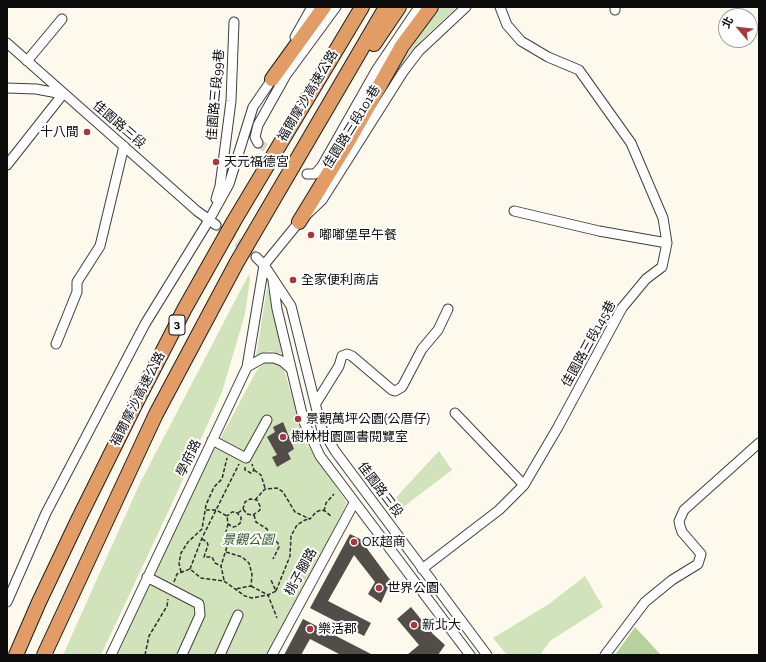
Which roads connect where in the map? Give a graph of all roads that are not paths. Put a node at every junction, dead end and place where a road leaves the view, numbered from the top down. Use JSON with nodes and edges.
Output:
{"nodes":[{"id":1,"x":312,"y":7,"type":"edge"},
{"id":2,"x":324,"y":7,"type":"edge"},
{"id":3,"x":336,"y":7,"type":"edge"},
{"id":4,"x":361,"y":7,"type":"edge"},
{"id":5,"x":386,"y":7,"type":"edge"},
{"id":6,"x":399,"y":7,"type":"edge"},
{"id":7,"x":419,"y":7,"type":"edge"},
{"id":8,"x":431,"y":7,"type":"edge"},
{"id":9,"x":466,"y":7,"type":"edge"},
{"id":10,"x":500,"y":7,"type":"edge"},
{"id":11,"x":62,"y":19,"type":"dead end"},
{"id":12,"x":234,"y":22,"type":"dead end"},
{"id":13,"x":7,"y":43,"type":"edge"},
{"id":14,"x":27,"y":61,"type":"junction"},
{"id":15,"x":272,"y":79,"type":"junction"},
{"id":16,"x":7,"y":88,"type":"edge"},
{"id":17,"x":63,"y":94,"type":"junction"},
{"id":18,"x":308,"y":142,"type":"junction"},
{"id":19,"x":258,"y":143,"type":"dead end"},
{"id":20,"x":124,"y":146,"type":"junction"},
{"id":21,"x":7,"y":165,"type":"edge"},
{"id":22,"x":307,"y":174,"type":"dead end"},
{"id":23,"x":514,"y":211,"type":"dead end"},
{"id":24,"x":213,"y":222,"type":"junction"},
{"id":25,"x":299,"y":222,"type":"junction"},
{"id":26,"x":667,"y":243,"type":"junction"},
{"id":27,"x":256,"y":257,"type":"tunnel mouth"},
{"id":28,"x":264,"y":265,"type":"junction"},
{"id":29,"x":273,"y":277,"type":"junction"},
{"id":30,"x":448,"y":309,"type":"dead end"},
{"id":31,"x":56,"y":344,"type":"dead end"},
{"id":32,"x":247,"y":367,"type":"junction"},
{"id":33,"x":291,"y":369,"type":"junction"},
{"id":34,"x":316,"y":403,"type":"junction"},
{"id":35,"x":455,"y":413,"type":"dead end"},
{"id":36,"x":267,"y":420,"type":"dead end"},
{"id":37,"x":212,"y":440,"type":"junction"},
{"id":38,"x":759,"y":443,"type":"edge"},
{"id":39,"x":524,"y":485,"type":"junction"},
{"id":40,"x":354,"y":503,"type":"junction"},
{"id":41,"x":422,"y":569,"type":"junction"},
{"id":42,"x":147,"y":577,"type":"junction"},
{"id":43,"x":7,"y":602,"type":"edge"},
{"id":44,"x":238,"y":614,"type":"dead end"},
{"id":45,"x":16,"y":655,"type":"edge"},
{"id":46,"x":44,"y":655,"type":"edge"},
{"id":47,"x":111,"y":655,"type":"edge"},
{"id":48,"x":182,"y":655,"type":"edge"},
{"id":49,"x":220,"y":655,"type":"edge"},
{"id":50,"x":272,"y":655,"type":"edge"},
{"id":51,"x":470,"y":655,"type":"edge"},
{"id":52,"x":486,"y":655,"type":"edge"},
{"id":53,"x":605,"y":655,"type":"edge"}],
"edges":[{"from":1,"to":15,"type":"street"},
{"from":2,"to":15,"type":"highway"},
{"from":3,"to":19,"type":"street"},
{"from":4,"to":45,"type":"highway","name":"福爾摩沙高速公路","number":"3"},
{"from":5,"to":18,"type":"highway","name":"福爾摩沙高速公路","number":"3"},
{"from":6,"to":18,"type":"highway"},
{"from":7,"to":22,"type":"street"},
{"from":8,"to":25,"type":"highway"},
{"from":9,"to":25,"type":"street","name":"佳園路三段101巷"},
{"from":10,"to":26,"type":"street","name":"佳園路三段145巷"},
{"from":11,"to":14,"type":"street"},
{"from":12,"to":24,"type":"street","name":"佳園路三段99巷"},
{"from":13,"to":14,"type":"street","name":"佳園路三段"},
{"from":14,"to":17,"type":"street","name":"佳園路三段"},
{"from":15,"to":24,"type":"street"},
{"from":16,"to":17,"type":"street"},
{"from":17,"to":20,"type":"street","name":"佳園路三段"},
{"from":17,"to":21,"type":"street"},
{"from":18,"to":46,"type":"highway","name":"福爾摩沙高速公路","number":"3"},
{"from":20,"to":24,"type":"street","name":"佳園路三段"},
{"from":20,"to":31,"type":"street"},
{"from":23,"to":26,"type":"street"},
{"from":24,"to":43,"type":"street"},
{"from":25,"to":28,"type":"street","name":"佳園路三段101巷"},
{"from":26,"to":39,"type":"street","name":"佳園路三段145巷"},
{"from":27,"to":28,"type":"street","name":"佳園路三段"},
{"from":28,"to":29,"type":"street","name":"佳園路三段"},
{"from":28,"to":32,"type":"street","name":"學府路"},
{"from":29,"to":33,"type":"street","name":"佳園路三段"},
{"from":29,"to":34,"type":"street","name":"佳園路三段"},
{"from":30,"to":34,"type":"street"},
{"from":32,"to":33,"type":"street"},
{"from":32,"to":37,"type":"street","name":"學府路"},
{"from":33,"to":40,"type":"street","name":"佳園路三段"},
{"from":34,"to":41,"type":"street","name":"佳園路三段"},
{"from":35,"to":39,"type":"street"},
{"from":36,"to":37,"type":"street"},
{"from":37,"to":42,"type":"street","name":"學府路"},
{"from":38,"to":53,"type":"street"},
{"from":39,"to":41,"type":"street","name":"佳園路三段145巷"},
{"from":40,"to":50,"type":"street","name":"桃子腳路"},
{"from":40,"to":51,"type":"street","name":"佳園路三段"},
{"from":41,"to":52,"type":"street","name":"佳園路三段"},
{"from":42,"to":47,"type":"street","name":"學府路"},
{"from":42,"to":48,"type":"street"},
{"from":44,"to":49,"type":"street"}]}
